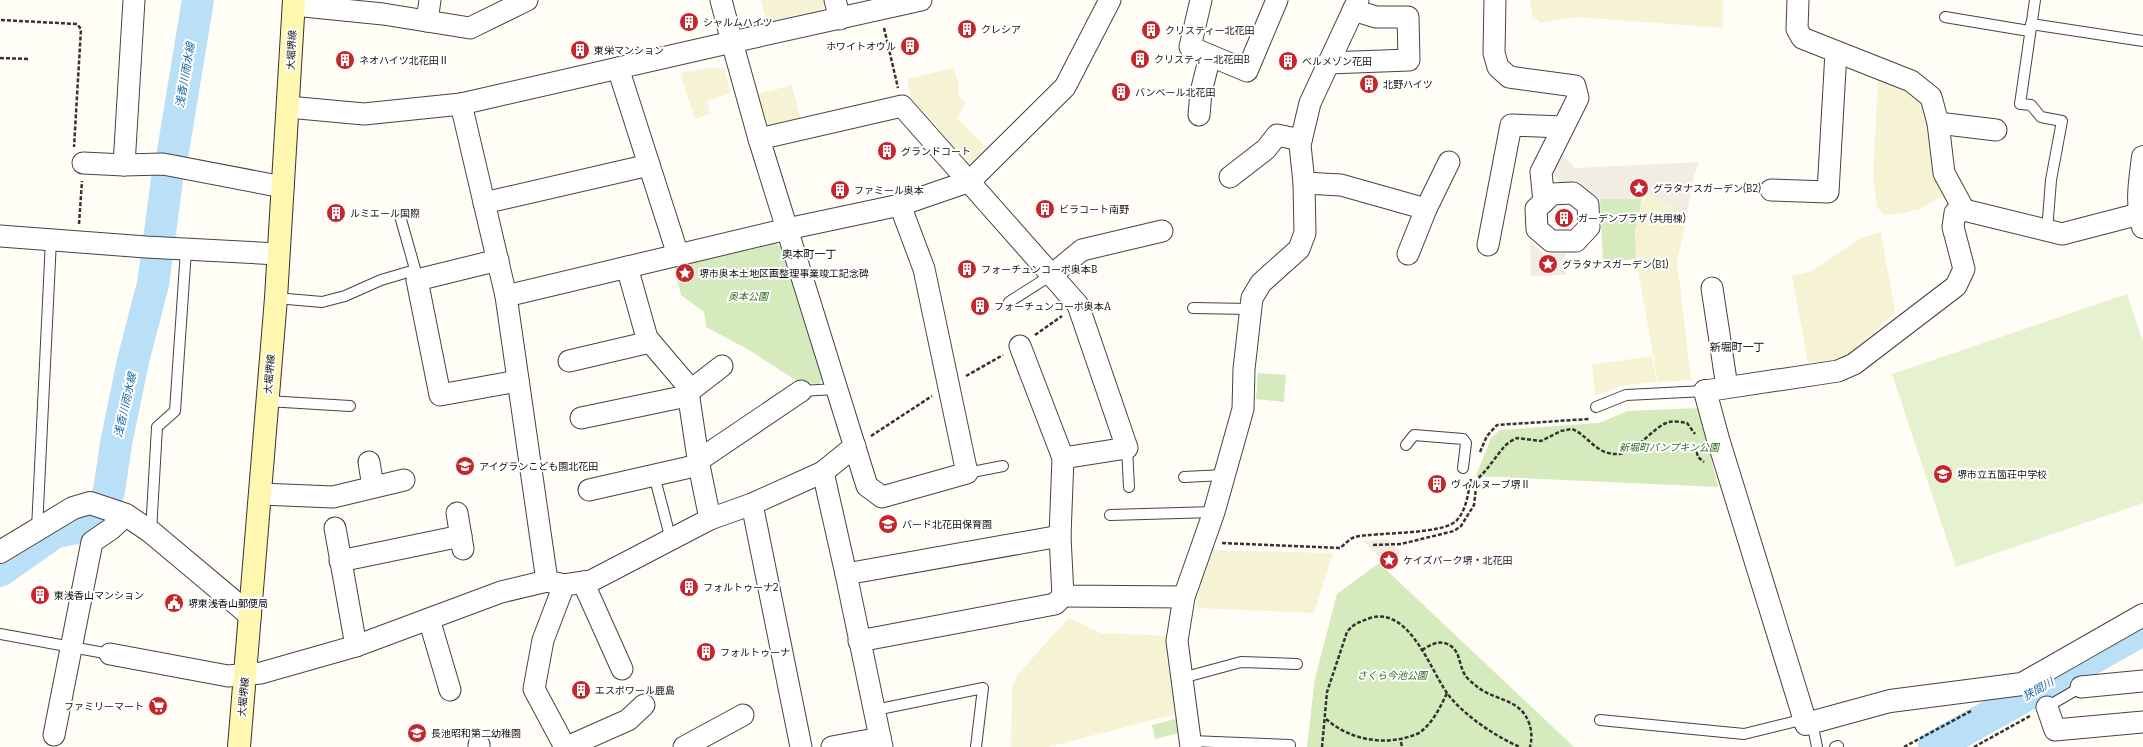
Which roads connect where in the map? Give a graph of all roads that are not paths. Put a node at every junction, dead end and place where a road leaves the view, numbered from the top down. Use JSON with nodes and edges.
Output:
{"nodes":[{"id":1,"x":134,"y":0,"type":"edge"},
{"id":2,"x":430,"y":0,"type":"edge"},
{"id":3,"x":527,"y":0,"type":"edge"},
{"id":4,"x":721,"y":0,"type":"edge"},
{"id":5,"x":921,"y":0,"type":"edge"},
{"id":6,"x":1110,"y":0,"type":"edge"},
{"id":7,"x":1201,"y":0,"type":"edge"},
{"id":8,"x":1277,"y":0,"type":"edge"},
{"id":9,"x":1495,"y":0,"type":"edge"},
{"id":10,"x":1798,"y":0,"type":"edge"},
{"id":11,"x":2035,"y":0,"type":"edge"},
{"id":12,"x":294,"y":3,"type":"edge"},
{"id":13,"x":1355,"y":5,"type":"edge"},
{"id":14,"x":837,"y":10,"type":"edge"},
{"id":15,"x":1945,"y":17,"type":"dead end"},
{"id":16,"x":427,"y":21,"type":"junction"},
{"id":17,"x":2030,"y":27,"type":"junction"},
{"id":18,"x":2143,"y":41,"type":"edge"},
{"id":19,"x":732,"y":42,"type":"junction"},
{"id":20,"x":1836,"y":52,"type":"junction"},
{"id":21,"x":1210,"y":56,"type":"junction"},
{"id":22,"x":1328,"y":63,"type":"junction"},
{"id":23,"x":618,"y":68,"type":"junction"},
{"id":24,"x":461,"y":104,"type":"junction"},
{"id":25,"x":288,"y":107,"type":"junction"},
{"id":26,"x":1199,"y":115,"type":"dead end"},
{"id":27,"x":1938,"y":123,"type":"junction"},
{"id":28,"x":1563,"y":128,"type":"junction"},
{"id":29,"x":1996,"y":130,"type":"dead end"},
{"id":30,"x":759,"y":139,"type":"junction"},
{"id":31,"x":1301,"y":140,"type":"junction"},
{"id":32,"x":2143,"y":156,"type":"edge"},
{"id":33,"x":83,"y":162,"type":"road end"},
{"id":34,"x":1449,"y":162,"type":"dead end"},
{"id":35,"x":124,"y":165,"type":"junction"},
{"id":36,"x":649,"y":165,"type":"junction"},
{"id":37,"x":1230,"y":177,"type":"dead end"},
{"id":38,"x":970,"y":181,"type":"junction"},
{"id":39,"x":1304,"y":183,"type":"junction"},
{"id":40,"x":283,"y":187,"type":"junction"},
{"id":41,"x":1771,"y":190,"type":"dead end"},
{"id":42,"x":1544,"y":202,"type":"dead end"},
{"id":43,"x":484,"y":203,"type":"junction"},
{"id":44,"x":900,"y":205,"type":"junction"},
{"id":45,"x":1426,"y":209,"type":"junction"},
{"id":46,"x":1964,"y":210,"type":"junction"},
{"id":47,"x":400,"y":216,"type":"dead end"},
{"id":48,"x":2141,"y":220,"type":"edge"},
{"id":49,"x":787,"y":229,"type":"junction"},
{"id":50,"x":1162,"y":231,"type":"dead end"},
{"id":51,"x":2047,"y":231,"type":"junction"},
{"id":52,"x":0,"y":236,"type":"edge"},
{"id":53,"x":51,"y":240,"type":"junction"},
{"id":54,"x":1488,"y":245,"type":"dead end"},
{"id":55,"x":177,"y":249,"type":"junction"},
{"id":56,"x":278,"y":254,"type":"junction"},
{"id":57,"x":1408,"y":254,"type":"dead end"},
{"id":58,"x":678,"y":255,"type":"junction"},
{"id":59,"x":498,"y":260,"type":"junction"},
{"id":60,"x":627,"y":267,"type":"junction"},
{"id":61,"x":1053,"y":274,"type":"junction"},
{"id":62,"x":416,"y":275,"type":"junction"},
{"id":63,"x":1712,"y":288,"type":"dead end"},
{"id":64,"x":506,"y":296,"type":"junction"},
{"id":65,"x":276,"y":298,"type":"junction"},
{"id":66,"x":1009,"y":302,"type":"dead end"},
{"id":67,"x":1193,"y":308,"type":"dead end"},
{"id":68,"x":1250,"y":309,"type":"junction"},
{"id":69,"x":650,"y":342,"type":"junction"},
{"id":70,"x":1020,"y":346,"type":"dead end"},
{"id":71,"x":569,"y":361,"type":"dead end"},
{"id":72,"x":722,"y":366,"type":"dead end"},
{"id":73,"x":518,"y":381,"type":"junction"},
{"id":74,"x":1727,"y":387,"type":"junction"},
{"id":75,"x":836,"y":389,"type":"junction"},
{"id":76,"x":688,"y":391,"type":"junction"},
{"id":77,"x":800,"y":391,"type":"joint"},
{"id":78,"x":1705,"y":391,"type":"junction"},
{"id":79,"x":267,"y":401,"type":"junction"},
{"id":80,"x":350,"y":406,"type":"dead end"},
{"id":81,"x":1596,"y":407,"type":"dead end"},
{"id":82,"x":581,"y":418,"type":"dead end"},
{"id":83,"x":1406,"y":445,"type":"dead end"},
{"id":84,"x":855,"y":446,"type":"junction"},
{"id":85,"x":1127,"y":448,"type":"junction"},
{"id":86,"x":1063,"y":458,"type":"junction"},
{"id":87,"x":369,"y":462,"type":"dead end"},
{"id":88,"x":699,"y":462,"type":"junction"},
{"id":89,"x":1002,"y":466,"type":"dead end"},
{"id":90,"x":1463,"y":468,"type":"dead end"},
{"id":91,"x":823,"y":472,"type":"junction"},
{"id":92,"x":967,"y":473,"type":"junction"},
{"id":93,"x":654,"y":475,"type":"junction"},
{"id":94,"x":1224,"y":475,"type":"junction"},
{"id":95,"x":1184,"y":476,"type":"dead end"},
{"id":96,"x":404,"y":480,"type":"dead end"},
{"id":97,"x":373,"y":486,"type":"junction"},
{"id":98,"x":1129,"y":487,"type":"dead end"},
{"id":99,"x":589,"y":490,"type":"dead end"},
{"id":100,"x":260,"y":494,"type":"junction"},
{"id":101,"x":752,"y":504,"type":"junction"},
{"id":102,"x":1214,"y":512,"type":"junction"},
{"id":103,"x":122,"y":513,"type":"junction"},
{"id":104,"x":457,"y":513,"type":"dead end"},
{"id":105,"x":1110,"y":515,"type":"dead end"},
{"id":106,"x":710,"y":519,"type":"junction"},
{"id":107,"x":335,"y":528,"type":"dead end"},
{"id":108,"x":37,"y":531,"type":"junction"},
{"id":109,"x":151,"y":532,"type":"junction"},
{"id":110,"x":1060,"y":536,"type":"junction"},
{"id":111,"x":671,"y":540,"type":"junction"},
{"id":112,"x":0,"y":552,"type":"edge"},
{"id":113,"x":340,"y":561,"type":"junction"},
{"id":114,"x":846,"y":574,"type":"junction"},
{"id":115,"x":565,"y":583,"type":"junction"},
{"id":116,"x":1063,"y":596,"type":"junction"},
{"id":117,"x":1184,"y":597,"type":"junction"},
{"id":118,"x":250,"y":614,"type":"junction"},
{"id":119,"x":2143,"y":615,"type":"edge"},
{"id":120,"x":429,"y":619,"type":"junction"},
{"id":121,"x":0,"y":634,"type":"edge"},
{"id":122,"x":859,"y":641,"type":"junction"},
{"id":123,"x":356,"y":646,"type":"junction"},
{"id":124,"x":70,"y":647,"type":"junction"},
{"id":125,"x":110,"y":654,"type":"joint"},
{"id":126,"x":1297,"y":664,"type":"dead end"},
{"id":127,"x":622,"y":669,"type":"dead end"},
{"id":128,"x":244,"y":676,"type":"junction"},
{"id":129,"x":1182,"y":678,"type":"junction"},
{"id":130,"x":2143,"y":681,"type":"edge"},
{"id":131,"x":2081,"y":687,"type":"joint"},
{"id":132,"x":450,"y":690,"type":"dead end"},
{"id":133,"x":644,"y":705,"type":"dead end"},
{"id":134,"x":2043,"y":709,"type":"joint"},
{"id":135,"x":875,"y":710,"type":"junction"},
{"id":136,"x":743,"y":715,"type":"dead end"},
{"id":137,"x":1600,"y":720,"type":"dead end"},
{"id":138,"x":1809,"y":720,"type":"junction"},
{"id":139,"x":2143,"y":722,"type":"edge"},
{"id":140,"x":54,"y":735,"type":"dead end"},
{"id":141,"x":881,"y":743,"type":"edge"},
{"id":142,"x":1191,"y":744,"type":"edge"},
{"id":143,"x":1290,"y":745,"type":"dead end"},
{"id":144,"x":239,"y":747,"type":"edge"},
{"id":145,"x":566,"y":747,"type":"edge"},
{"id":146,"x":684,"y":747,"type":"edge"},
{"id":147,"x":801,"y":747,"type":"edge"},
{"id":148,"x":832,"y":747,"type":"edge"},
{"id":149,"x":976,"y":747,"type":"edge"},
{"id":150,"x":1817,"y":747,"type":"edge"}],
"edges":[{"from":1,"to":35,"type":"street"},
{"from":2,"to":16,"type":"street"},
{"from":3,"to":16,"type":"street"},
{"from":4,"to":19,"type":"street"},
{"from":5,"to":14,"type":"street"},
{"from":6,"to":38,"type":"street"},
{"from":7,"to":21,"type":"street"},
{"from":8,"to":21,"type":"street"},
{"from":9,"to":28,"type":"street"},
{"from":10,"to":20,"type":"street"},
{"from":11,"to":17,"type":"lane"},
{"from":12,"to":16,"type":"street"},
{"from":12,"to":25,"type":"main road","name":"大堀堺線"},
{"from":13,"to":22,"type":"street"},
{"from":13,"to":22,"type":"street"},
{"from":14,"to":19,"type":"street"},
{"from":15,"to":17,"type":"lane"},
{"from":17,"to":18,"type":"lane"},
{"from":17,"to":51,"type":"lane"},
{"from":19,"to":23,"type":"street"},
{"from":19,"to":30,"type":"street"},
{"from":20,"to":27,"type":"street"},
{"from":20,"to":41,"type":"street"},
{"from":21,"to":26,"type":"street"},
{"from":22,"to":31,"type":"street"},
{"from":23,"to":24,"type":"street"},
{"from":23,"to":36,"type":"street"},
{"from":24,"to":25,"type":"street"},
{"from":24,"to":43,"type":"street"},
{"from":25,"to":40,"type":"main road","name":"大堀堺線"},
{"from":27,"to":29,"type":"street"},
{"from":27,"to":46,"type":"street"},
{"from":28,"to":42,"type":"street"},
{"from":28,"to":54,"type":"street"},
{"from":30,"to":38,"type":"street"},
{"from":30,"to":49,"type":"street"},
{"from":31,"to":37,"type":"street"},
{"from":31,"to":39,"type":"street"},
{"from":32,"to":48,"type":"street"},
{"from":33,"to":35,"type":"street"},
{"from":34,"to":45,"type":"street"},
{"from":35,"to":40,"type":"street"},
{"from":36,"to":43,"type":"street"},
{"from":36,"to":58,"type":"street"},
{"from":38,"to":44,"type":"street"},
{"from":38,"to":61,"type":"street"},
{"from":39,"to":45,"type":"street"},
{"from":39,"to":68,"type":"street"},
{"from":40,"to":56,"type":"main road","name":"大堀堺線"},
{"from":43,"to":59,"type":"street"},
{"from":44,"to":49,"type":"street"},
{"from":44,"to":92,"type":"street"},
{"from":45,"to":57,"type":"street"},
{"from":46,"to":51,"type":"street"},
{"from":46,"to":74,"type":"street"},
{"from":47,"to":62,"type":"lane"},
{"from":48,"to":51,"type":"street"},
{"from":49,"to":58,"type":"street"},
{"from":49,"to":75,"type":"street"},
{"from":50,"to":61,"type":"street"},
{"from":52,"to":53,"type":"street"},
{"from":53,"to":55,"type":"street"},
{"from":53,"to":108,"type":"lane"},
{"from":55,"to":56,"type":"street"},
{"from":55,"to":109,"type":"lane"},
{"from":56,"to":65,"type":"main road","name":"大堀堺線"},
{"from":58,"to":60,"type":"street"},
{"from":59,"to":62,"type":"street"},
{"from":59,"to":64,"type":"street"},
{"from":60,"to":64,"type":"street"},
{"from":60,"to":69,"type":"street"},
{"from":61,"to":66,"type":"lane"},
{"from":61,"to":85,"type":"street"},
{"from":62,"to":65,"type":"lane"},
{"from":62,"to":73,"type":"street"},
{"from":63,"to":74,"type":"street"},
{"from":64,"to":73,"type":"street"},
{"from":65,"to":79,"type":"main road","name":"大堀堺線"},
{"from":67,"to":68,"type":"lane"},
{"from":68,"to":94,"type":"street"},
{"from":69,"to":71,"type":"street"},
{"from":69,"to":76,"type":"street"},
{"from":70,"to":86,"type":"street"},
{"from":72,"to":76,"type":"street"},
{"from":73,"to":115,"type":"street"},
{"from":74,"to":78,"type":"street"},
{"from":75,"to":77,"type":"lane"},
{"from":75,"to":84,"type":"street"},
{"from":76,"to":82,"type":"street"},
{"from":76,"to":88,"type":"street"},
{"from":77,"to":88,"type":"street"},
{"from":78,"to":81,"type":"lane"},
{"from":78,"to":138,"type":"street"},
{"from":79,"to":80,"type":"lane"},
{"from":79,"to":100,"type":"main road","name":"大堀堺線"},
{"from":83,"to":90,"type":"lane"},
{"from":84,"to":91,"type":"street"},
{"from":84,"to":92,"type":"street"},
{"from":85,"to":86,"type":"street"},
{"from":85,"to":98,"type":"lane"},
{"from":86,"to":110,"type":"street"},
{"from":87,"to":97,"type":"street"},
{"from":88,"to":93,"type":"street"},
{"from":88,"to":106,"type":"street"},
{"from":89,"to":92,"type":"lane"},
{"from":91,"to":101,"type":"street"},
{"from":91,"to":114,"type":"street"},
{"from":93,"to":99,"type":"street"},
{"from":93,"to":111,"type":"lane"},
{"from":94,"to":95,"type":"lane"},
{"from":94,"to":102,"type":"street"},
{"from":96,"to":97,"type":"street"},
{"from":97,"to":100,"type":"street"},
{"from":100,"to":118,"type":"main road","name":"大堀堺線"},
{"from":101,"to":106,"type":"street"},
{"from":101,"to":147,"type":"street"},
{"from":102,"to":105,"type":"lane"},
{"from":102,"to":117,"type":"street"},
{"from":103,"to":108,"type":"street"},
{"from":103,"to":109,"type":"street"},
{"from":103,"to":124,"type":"street"},
{"from":104,"to":113,"type":"street"},
{"from":106,"to":111,"type":"street"},
{"from":107,"to":113,"type":"street"},
{"from":108,"to":112,"type":"street"},
{"from":109,"to":118,"type":"street"},
{"from":110,"to":114,"type":"street"},
{"from":110,"to":116,"type":"street"},
{"from":111,"to":115,"type":"street"},
{"from":113,"to":123,"type":"street"},
{"from":114,"to":122,"type":"street"},
{"from":115,"to":120,"type":"street"},
{"from":115,"to":127,"type":"street"},
{"from":115,"to":145,"type":"street"},
{"from":116,"to":117,"type":"street"},
{"from":116,"to":122,"type":"street"},
{"from":117,"to":129,"type":"street"},
{"from":118,"to":128,"type":"main road","name":"大堀堺線"},
{"from":119,"to":138,"type":"street"},
{"from":120,"to":123,"type":"street"},
{"from":120,"to":132,"type":"street"},
{"from":121,"to":124,"type":"lane"},
{"from":122,"to":135,"type":"street"},
{"from":123,"to":128,"type":"street"},
{"from":124,"to":125,"type":"lane"},
{"from":124,"to":140,"type":"street"},
{"from":125,"to":128,"type":"street"},
{"from":126,"to":129,"type":"lane"},
{"from":128,"to":144,"type":"main road","name":"大堀堺線"},
{"from":129,"to":142,"type":"street"},
{"from":130,"to":131,"type":"street"},
{"from":131,"to":134,"type":"lane"},
{"from":133,"to":145,"type":"street"},
{"from":134,"to":139,"type":"street"},
{"from":135,"to":141,"type":"street"},
{"from":135,"to":149,"type":"lane"},
{"from":136,"to":146,"type":"street"},
{"from":137,"to":138,"type":"lane"},
{"from":138,"to":150,"type":"lane"},
{"from":141,"to":148,"type":"street"},
{"from":142,"to":143,"type":"lane"}]}
